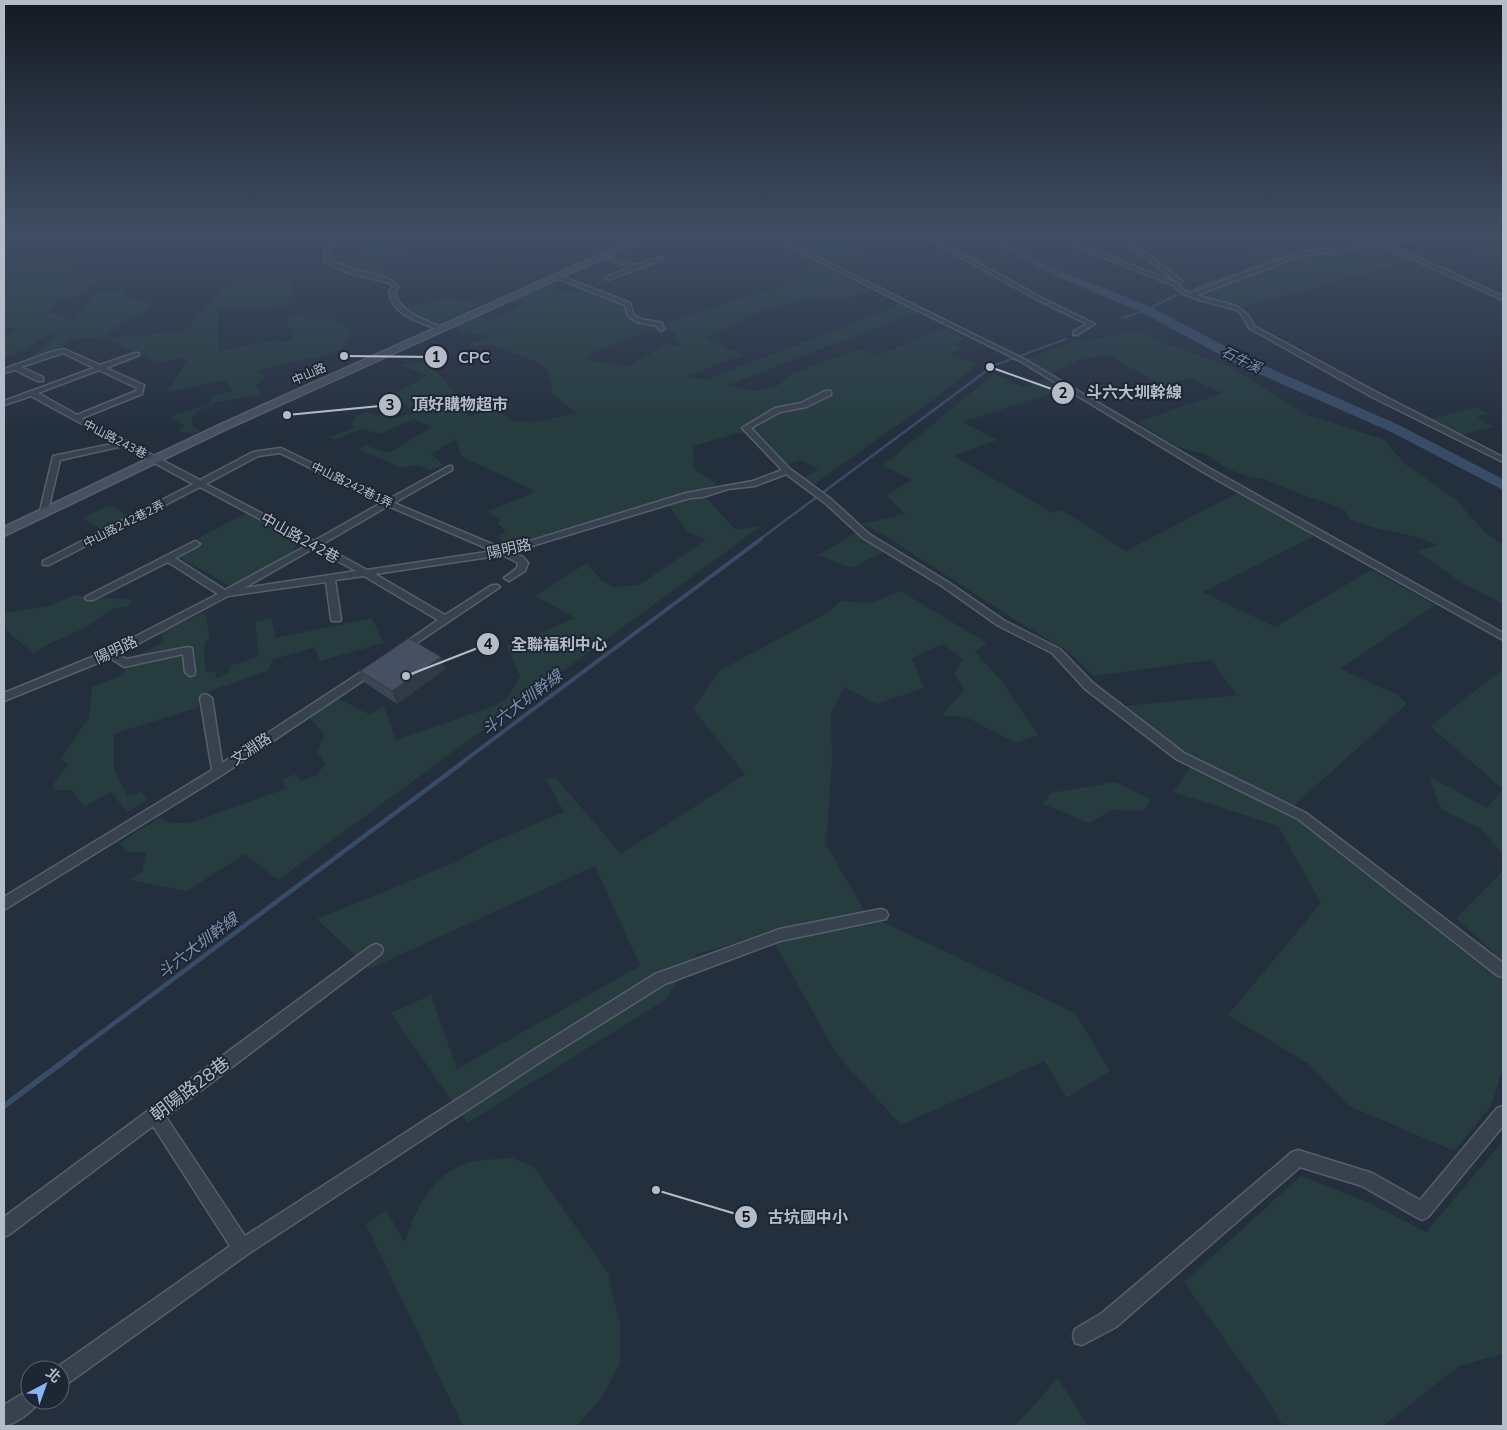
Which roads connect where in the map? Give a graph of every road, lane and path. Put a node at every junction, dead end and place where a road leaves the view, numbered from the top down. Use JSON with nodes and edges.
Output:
{"nodes":[{"id":1,"x":394,"y":300,"type":"edge"},
{"id":2,"x":506,"y":300,"type":"edge"},
{"id":3,"x":617,"y":300,"type":"edge"},
{"id":4,"x":900,"y":300,"type":"edge"},
{"id":5,"x":1042,"y":300,"type":"edge"},
{"id":6,"x":1209,"y":300,"type":"edge"},
{"id":7,"x":440,"y":329,"type":"junction"},
{"id":8,"x":661,"y":329,"type":"dead end"},
{"id":9,"x":1075,"y":334,"type":"dead end"},
{"id":10,"x":137,"y":354,"type":"dead end"},
{"id":11,"x":15,"y":367,"type":"junction"},
{"id":12,"x":102,"y":368,"type":"junction"},
{"id":13,"x":4,"y":371,"type":"edge"},
{"id":14,"x":40,"y":379,"type":"dead end"},
{"id":15,"x":828,"y":393,"type":"dead end"},
{"id":16,"x":32,"y":394,"type":"junction"},
{"id":17,"x":4,"y":403,"type":"edge"},
{"id":18,"x":76,"y":418,"type":"junction"},
{"id":19,"x":123,"y":444,"type":"junction"},
{"id":20,"x":156,"y":459,"type":"junction"},
{"id":21,"x":1503,"y":460,"type":"edge"},
{"id":22,"x":449,"y":468,"type":"dead end"},
{"id":23,"x":787,"y":471,"type":"junction"},
{"id":24,"x":201,"y":483,"type":"junction"},
{"id":25,"x":387,"y":503,"type":"junction"},
{"id":26,"x":44,"y":511,"type":"junction"},
{"id":27,"x":4,"y":532,"type":"edge"},
{"id":28,"x":195,"y":544,"type":"dead end"},
{"id":29,"x":314,"y":546,"type":"junction"},
{"id":30,"x":504,"y":552,"type":"junction"},
{"id":31,"x":168,"y":558,"type":"junction"},
{"id":32,"x":46,"y":563,"type":"dead end"},
{"id":33,"x":363,"y":573,"type":"junction"},
{"id":34,"x":330,"y":578,"type":"junction"},
{"id":35,"x":509,"y":578,"type":"dead end"},
{"id":36,"x":495,"y":587,"type":"dead end"},
{"id":37,"x":224,"y":594,"type":"junction"},
{"id":38,"x":90,"y":598,"type":"dead end"},
{"id":39,"x":336,"y":619,"type":"dead end"},
{"id":40,"x":444,"y":619,"type":"junction"},
{"id":41,"x":1503,"y":636,"type":"edge"},
{"id":42,"x":111,"y":653,"type":"junction"},
{"id":43,"x":190,"y":672,"type":"dead end"},
{"id":44,"x":4,"y":697,"type":"edge"},
{"id":45,"x":206,"y":698,"type":"dead end"},
{"id":46,"x":218,"y":772,"type":"junction"},
{"id":47,"x":4,"y":904,"type":"edge"},
{"id":48,"x":881,"y":915,"type":"dead end"},
{"id":49,"x":376,"y":950,"type":"dead end"},
{"id":50,"x":1503,"y":972,"type":"edge"},
{"id":51,"x":1503,"y":1114,"type":"edge"},
{"id":52,"x":155,"y":1116,"type":"junction"},
{"id":53,"x":4,"y":1228,"type":"edge"},
{"id":54,"x":242,"y":1248,"type":"junction"},
{"id":55,"x":1082,"y":1336,"type":"dead end"},
{"id":56,"x":70,"y":1370,"type":"edge"},
{"id":57,"x":20,"y":1406,"type":"edge"},
{"id":58,"x":4,"y":1417,"type":"edge"}],
"edges":[{"from":1,"to":7,"type":"street"},
{"from":2,"to":7,"type":"main road","name":"中山路"},
{"from":3,"to":8,"type":"street"},
{"from":4,"to":41,"type":"street"},
{"from":5,"to":9,"type":"street"},
{"from":6,"to":21,"type":"street"},
{"from":7,"to":20,"type":"main road","name":"中山路"},
{"from":10,"to":12,"type":"street"},
{"from":11,"to":12,"type":"street","name":"中山路243巷"},
{"from":11,"to":13,"type":"street","name":"中山路243巷"},
{"from":11,"to":14,"type":"street"},
{"from":12,"to":16,"type":"street"},
{"from":12,"to":18,"type":"street","name":"中山路243巷"},
{"from":15,"to":23,"type":"street"},
{"from":16,"to":17,"type":"street"},
{"from":16,"to":18,"type":"street","name":"中山路243巷"},
{"from":18,"to":19,"type":"street","name":"中山路243巷"},
{"from":19,"to":20,"type":"street","name":"中山路243巷"},
{"from":19,"to":26,"type":"street"},
{"from":20,"to":24,"type":"street","name":"中山路242巷"},
{"from":20,"to":26,"type":"main road","name":"中山路"},
{"from":22,"to":25,"type":"street"},
{"from":23,"to":30,"type":"street","name":"陽明路"},
{"from":23,"to":50,"type":"street"},
{"from":24,"to":25,"type":"street","name":"中山路242巷1弄"},
{"from":24,"to":29,"type":"street","name":"中山路242巷"},
{"from":24,"to":32,"type":"street","name":"中山路242巷2弄"},
{"from":25,"to":29,"type":"street"},
{"from":25,"to":30,"type":"street","name":"中山路242巷1弄"},
{"from":26,"to":27,"type":"main road","name":"中山路"},
{"from":28,"to":31,"type":"street"},
{"from":29,"to":33,"type":"street","name":"中山路242巷"},
{"from":29,"to":37,"type":"street","name":"陽明路"},
{"from":30,"to":33,"type":"street","name":"陽明路"},
{"from":30,"to":35,"type":"street","name":"中山路242巷1弄"},
{"from":31,"to":37,"type":"street"},
{"from":31,"to":38,"type":"street"},
{"from":33,"to":34,"type":"street","name":"陽明路"},
{"from":33,"to":40,"type":"street","name":"中山路242巷"},
{"from":34,"to":37,"type":"street","name":"陽明路"},
{"from":34,"to":39,"type":"street"},
{"from":36,"to":40,"type":"street","name":"文淵路"},
{"from":37,"to":42,"type":"street","name":"陽明路"},
{"from":40,"to":46,"type":"street","name":"文淵路"},
{"from":42,"to":43,"type":"street"},
{"from":42,"to":44,"type":"street","name":"陽明路"},
{"from":45,"to":46,"type":"street"},
{"from":46,"to":47,"type":"street","name":"文淵路"},
{"from":48,"to":54,"type":"street"},
{"from":49,"to":52,"type":"street","name":"朝陽路28巷"},
{"from":51,"to":55,"type":"street"},
{"from":52,"to":53,"type":"street","name":"朝陽路28巷"},
{"from":52,"to":54,"type":"street"},
{"from":54,"to":56,"type":"street"},
{"from":57,"to":58,"type":"street"}]}
